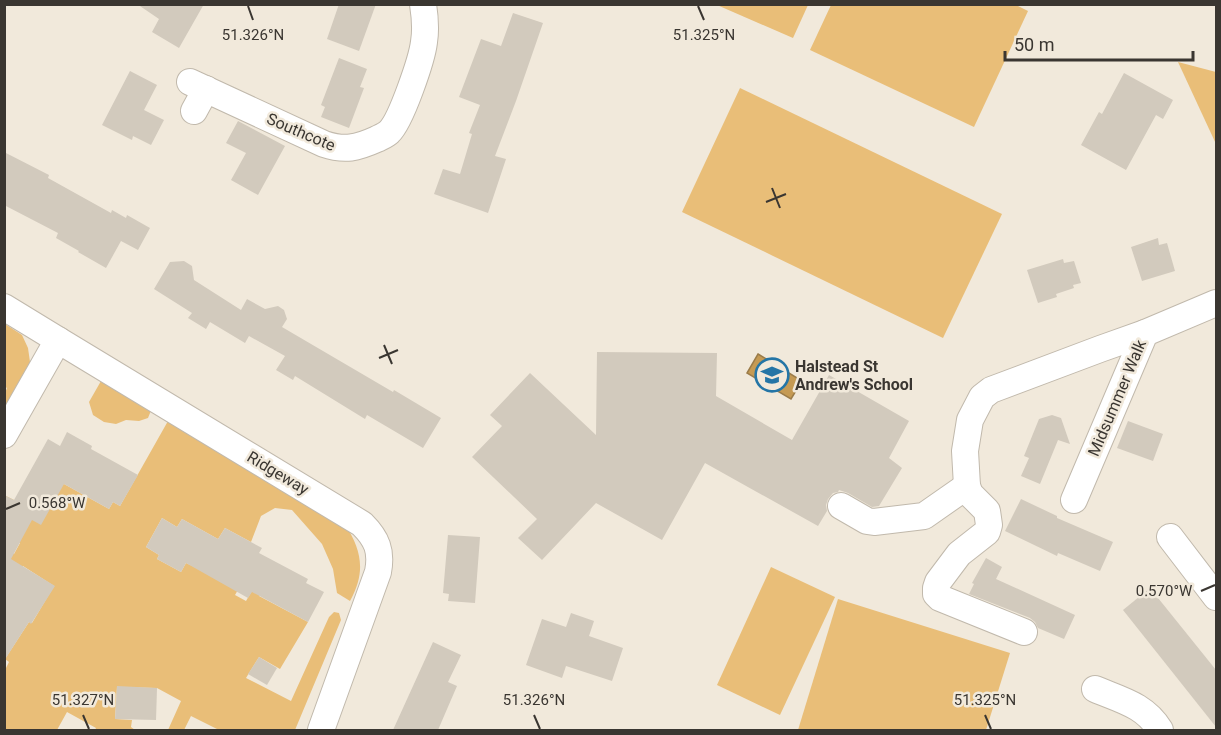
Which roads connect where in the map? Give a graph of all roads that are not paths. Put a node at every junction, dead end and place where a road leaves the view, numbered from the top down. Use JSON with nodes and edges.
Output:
{"nodes":[{"id":1,"x":423,"y":4,"type":"edge"},
{"id":2,"x":197,"y":94,"type":"dead end"},
{"id":3,"x":1216,"y":303,"type":"edge"},
{"id":4,"x":4,"y":307,"type":"edge"},
{"id":5,"x":1145,"y":333,"type":"junction"},
{"id":6,"x":58,"y":340,"type":"junction"},
{"id":7,"x":4,"y":435,"type":"edge"},
{"id":8,"x":967,"y":486,"type":"junction"},
{"id":9,"x":1074,"y":500,"type":"dead end"},
{"id":10,"x":841,"y":506,"type":"dead end"},
{"id":11,"x":1170,"y":537,"type":"dead end"},
{"id":12,"x":1216,"y":597,"type":"edge"},
{"id":13,"x":1024,"y":632,"type":"dead end"},
{"id":14,"x":1095,"y":689,"type":"dead end"},
{"id":15,"x":323,"y":730,"type":"edge"},
{"id":16,"x":1160,"y":730,"type":"edge"}],
"edges":[{"from":1,"to":2,"type":"street","name":"Southcote"},
{"from":3,"to":5,"type":"street","name":"Midsummer Walk"},
{"from":4,"to":6,"type":"street","name":"Ridgeway"},
{"from":5,"to":8,"type":"street"},
{"from":5,"to":9,"type":"street","name":"Midsummer Walk"},
{"from":6,"to":7,"type":"street"},
{"from":6,"to":15,"type":"street","name":"Ridgeway"},
{"from":8,"to":10,"type":"street"},
{"from":8,"to":13,"type":"street"},
{"from":11,"to":12,"type":"street"},
{"from":14,"to":16,"type":"street"}]}
